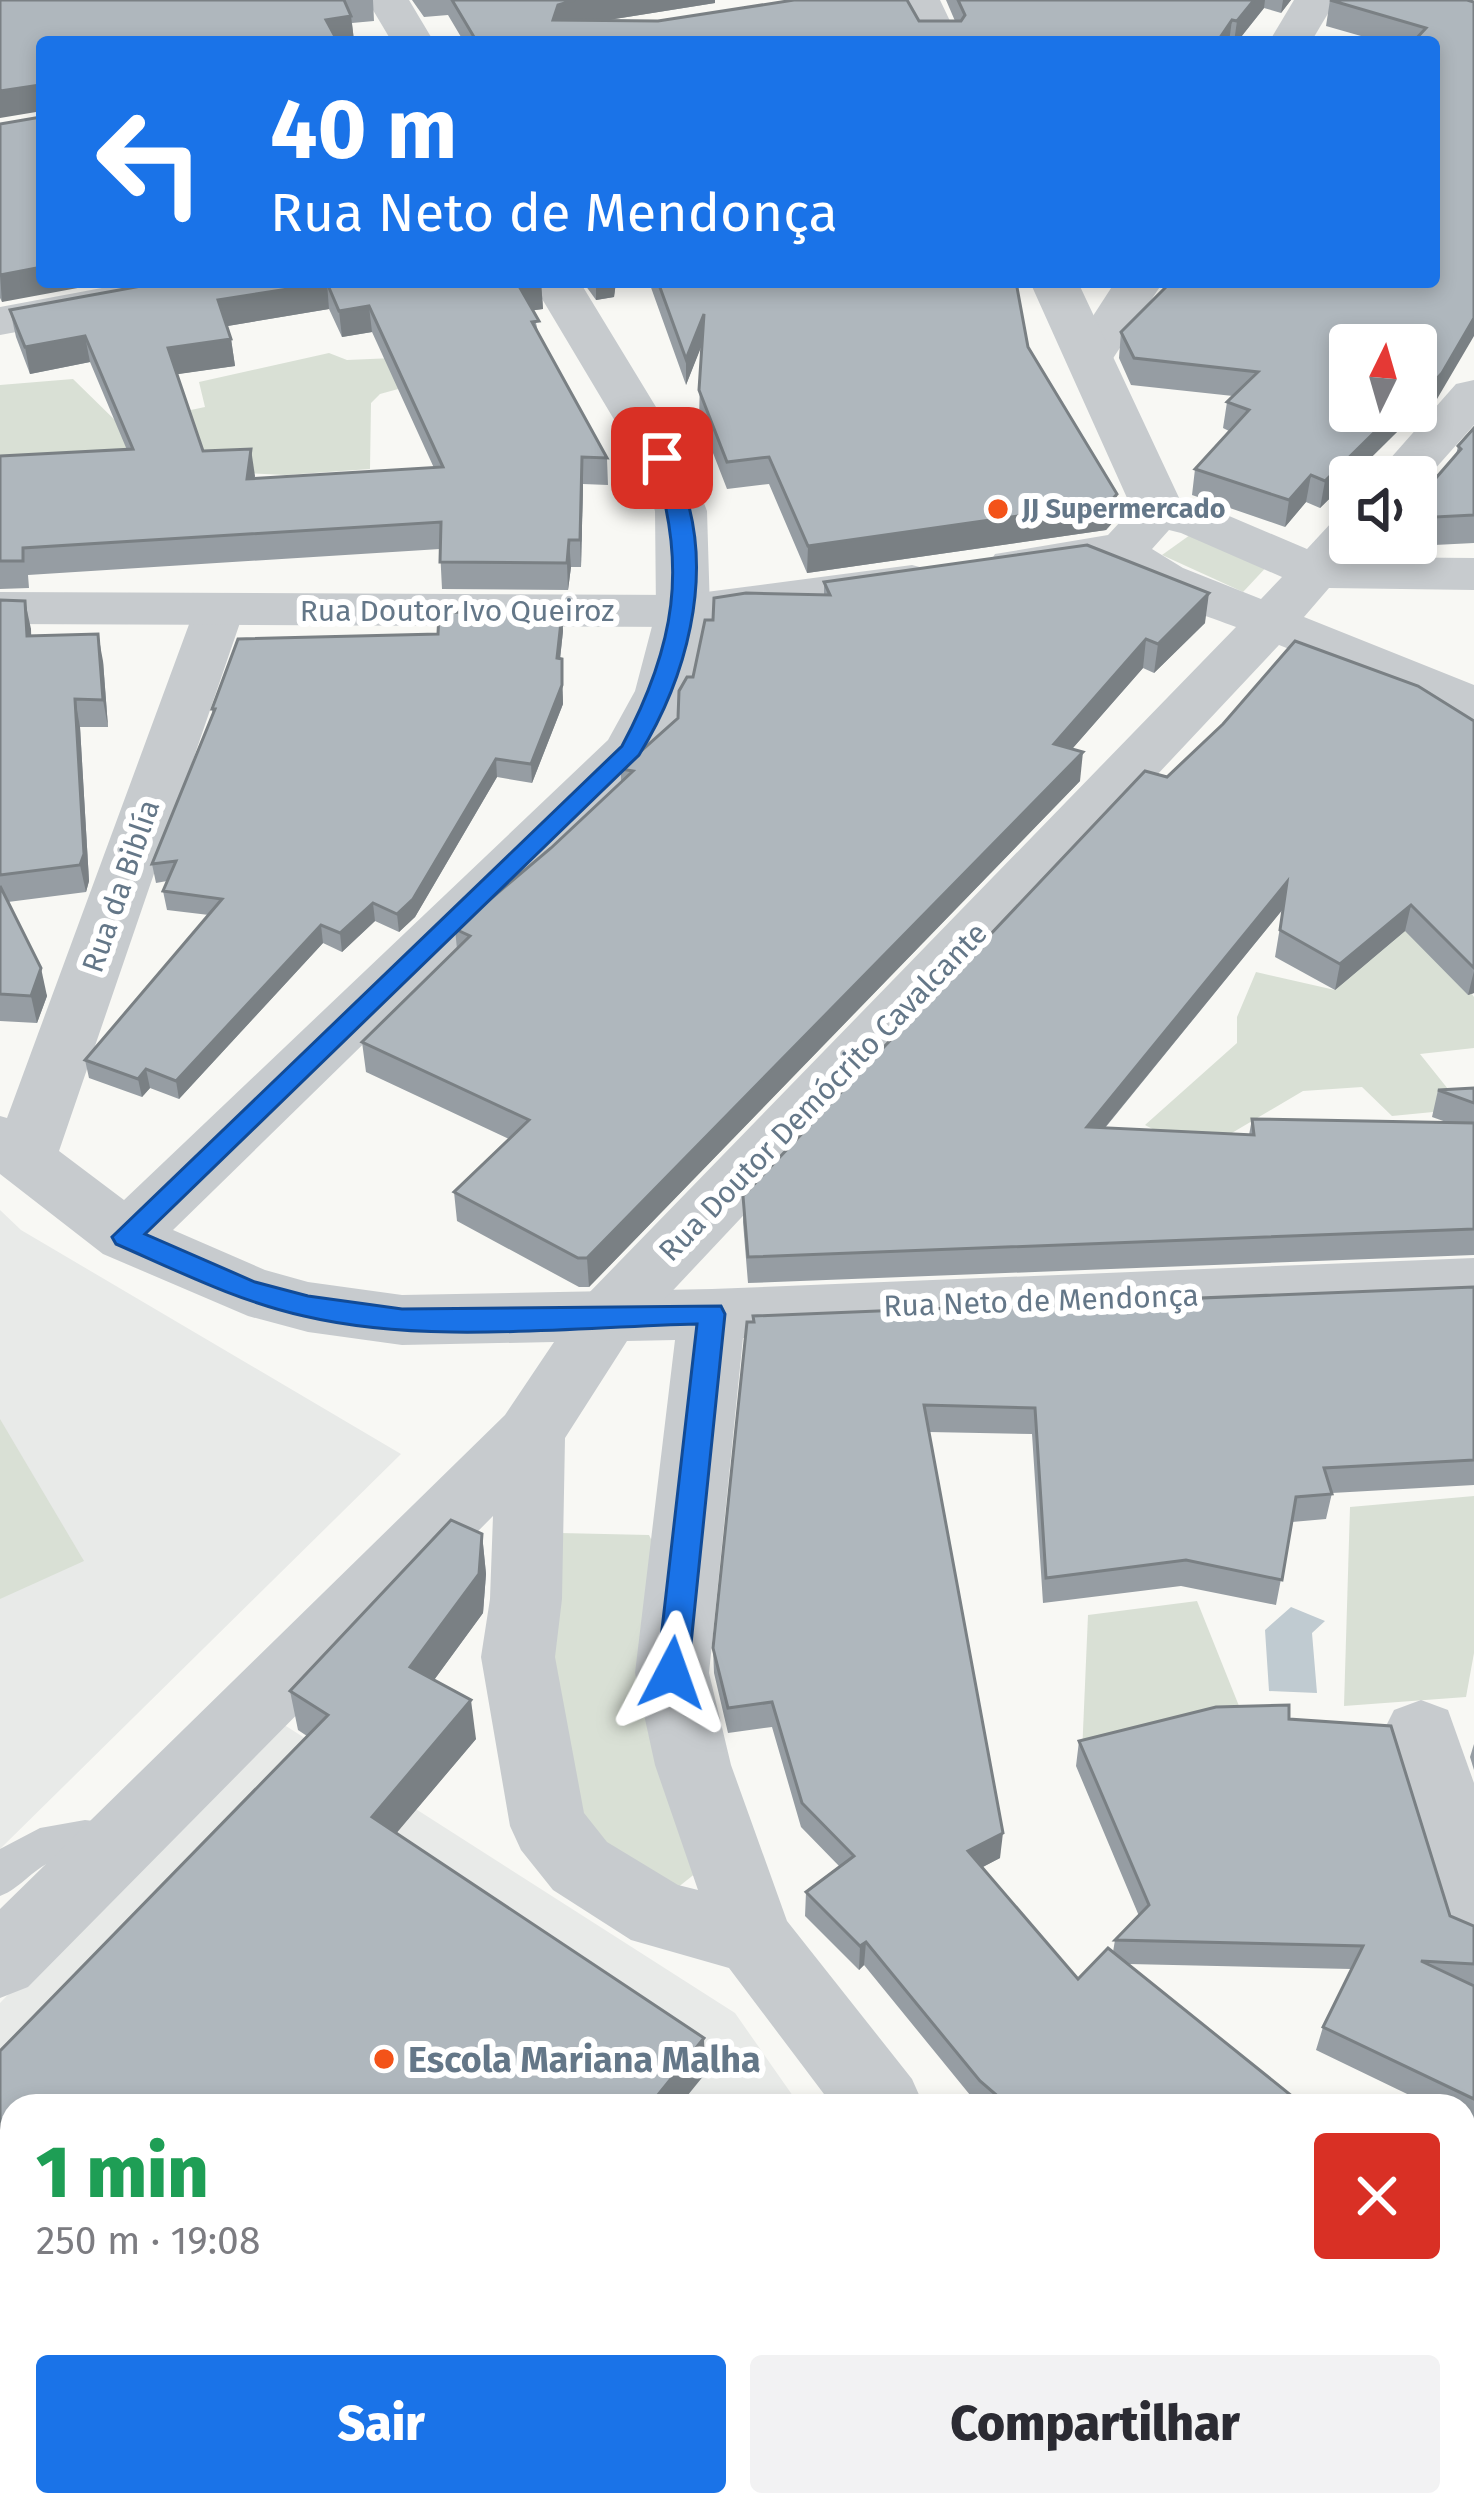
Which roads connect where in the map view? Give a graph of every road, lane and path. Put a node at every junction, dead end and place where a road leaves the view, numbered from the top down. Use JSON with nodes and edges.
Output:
{"nodes":[{"id":1,"x":388,"y":0,"type":"edge"},
{"id":2,"x":919,"y":0,"type":"edge"},
{"id":3,"x":1315,"y":0,"type":"edge"},
{"id":4,"x":409,"y":36,"type":"edge"},
{"id":5,"x":936,"y":36,"type":"edge"},
{"id":6,"x":1294,"y":36,"type":"edge"},
{"id":7,"x":179,"y":288,"type":"edge"},
{"id":8,"x":560,"y":288,"type":"edge"},
{"id":9,"x":1057,"y":288,"type":"edge"},
{"id":10,"x":1135,"y":288,"type":"edge"},
{"id":11,"x":0,"y":321,"type":"edge"},
{"id":12,"x":1090,"y":356,"type":"junction"},
{"id":13,"x":1474,"y":395,"type":"edge"},
{"id":14,"x":1419,"y":456,"type":"edge"},
{"id":15,"x":1154,"y":537,"type":"junction"},
{"id":16,"x":1329,"y":553,"type":"edge"},
{"id":17,"x":1329,"y":556,"type":"edge"},
{"id":18,"x":1406,"y":564,"type":"edge"},
{"id":19,"x":1474,"y":574,"type":"edge"},
{"id":20,"x":0,"y":608,"type":"edge"},
{"id":21,"x":217,"y":611,"type":"junction"},
{"id":22,"x":683,"y":611,"type":"junction"},
{"id":23,"x":1269,"y":626,"type":"junction"},
{"id":24,"x":1474,"y":706,"type":"edge"},
{"id":25,"x":12,"y":1150,"type":"edge"},
{"id":26,"x":126,"y":1237,"type":"junction"},
{"id":27,"x":1474,"y":1283,"type":"edge"},
{"id":28,"x":712,"y":1314,"type":"junction"},
{"id":29,"x":608,"y":1316,"type":"junction"},
{"id":30,"x":530,"y":1434,"type":"junction"},
{"id":31,"x":1421,"y":1732,"type":"dead end"},
{"id":32,"x":124,"y":1839,"type":"junction"},
{"id":33,"x":0,"y":1877,"type":"edge"},
{"id":34,"x":1474,"y":1913,"type":"edge"},
{"id":35,"x":754,"y":1940,"type":"junction"},
{"id":36,"x":0,"y":1963,"type":"edge"},
{"id":37,"x":874,"y":2094,"type":"edge"}],
"edges":[{"from":1,"to":4,"type":"street"},
{"from":2,"to":5,"type":"street"},
{"from":3,"to":6,"type":"street"},
{"from":7,"to":11,"type":"street"},
{"from":8,"to":22,"type":"street"},
{"from":9,"to":12,"type":"street"},
{"from":10,"to":12,"type":"street"},
{"from":12,"to":15,"type":"street"},
{"from":13,"to":14,"type":"street"},
{"from":15,"to":16,"type":"street"},
{"from":15,"to":22,"type":"street","name":"Rua Doutor Ivo Queiroz"},
{"from":15,"to":23,"type":"street"},
{"from":17,"to":23,"type":"street","name":"Rua Doutor Demócrito Cavalcante"},
{"from":18,"to":19,"type":"street"},
{"from":20,"to":21,"type":"street","name":"Rua Doutor Ivo Queiroz"},
{"from":21,"to":22,"type":"street","name":"Rua Doutor Ivo Queiroz"},
{"from":21,"to":25,"type":"street","name":"Rua da Biblía"},
{"from":22,"to":26,"type":"street"},
{"from":23,"to":24,"type":"street"},
{"from":23,"to":29,"type":"street","name":"Rua Doutor Demócrito Cavalcante"},
{"from":25,"to":26,"type":"street","name":"Rua Neto de Mendonça"},
{"from":26,"to":29,"type":"street","name":"Rua Neto de Mendonça"},
{"from":27,"to":28,"type":"street","name":"Rua Neto de Mendonça"},
{"from":28,"to":29,"type":"street","name":"Rua Neto de Mendonça"},
{"from":28,"to":35,"type":"street"},
{"from":29,"to":30,"type":"street","name":"Rua Doutor Demócrito Cavalcante"},
{"from":30,"to":32,"type":"street","name":"Rua Doutor Demócrito Cavalcante"},
{"from":30,"to":35,"type":"street"},
{"from":31,"to":34,"type":"street"},
{"from":32,"to":33,"type":"lane"},
{"from":32,"to":36,"type":"street","name":"Rua Doutor Demócrito Cavalcante"},
{"from":35,"to":37,"type":"street"}]}
